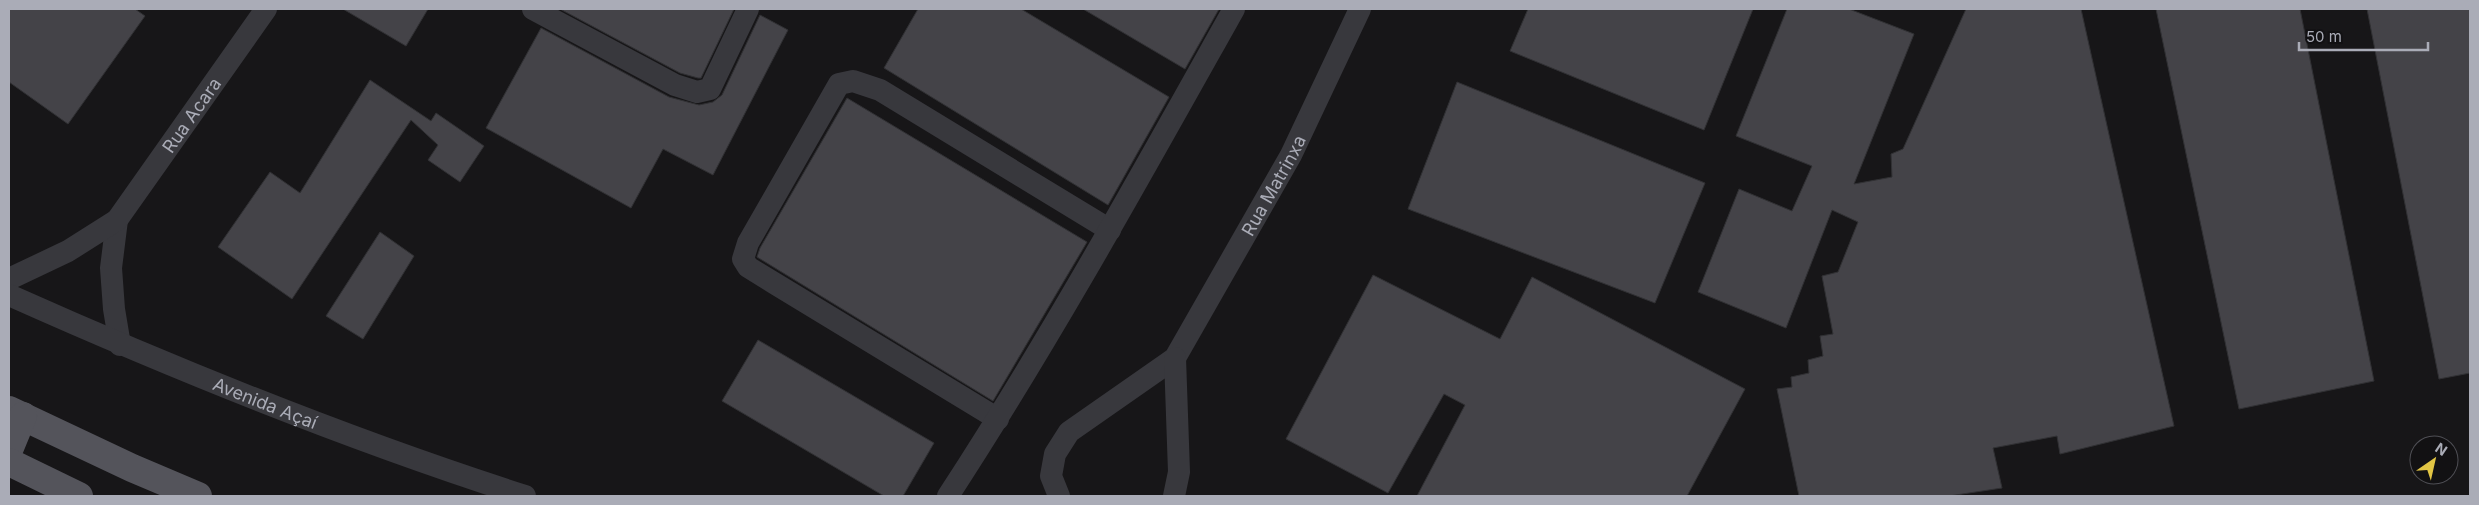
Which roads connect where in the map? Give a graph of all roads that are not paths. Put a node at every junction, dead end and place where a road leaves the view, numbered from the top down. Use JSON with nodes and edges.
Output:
{"nodes":[{"id":1,"x":266,"y":9,"type":"edge"},
{"id":2,"x":534,"y":9,"type":"edge"},
{"id":3,"x":748,"y":9,"type":"edge"},
{"id":4,"x":1234,"y":9,"type":"edge"},
{"id":5,"x":1360,"y":9,"type":"edge"},
{"id":6,"x":117,"y":220,"type":"junction"},
{"id":7,"x":1110,"y":230,"type":"junction"},
{"id":8,"x":9,"y":279,"type":"edge"},
{"id":9,"x":9,"y":295,"type":"edge"},
{"id":10,"x":120,"y":345,"type":"junction"},
{"id":11,"x":1175,"y":358,"type":"junction"},
{"id":12,"x":16,"y":413,"type":"edge"},
{"id":13,"x":998,"y":419,"type":"junction"},
{"id":14,"x":9,"y":450,"type":"edge"},
{"id":15,"x":9,"y":462,"type":"edge"},
{"id":16,"x":79,"y":496,"type":"edge"},
{"id":17,"x":198,"y":496,"type":"edge"},
{"id":18,"x":525,"y":496,"type":"edge"},
{"id":19,"x":948,"y":496,"type":"edge"},
{"id":20,"x":1059,"y":496,"type":"edge"},
{"id":21,"x":1174,"y":496,"type":"edge"}],
"edges":[{"from":1,"to":6,"type":"street","name":"Rua Acara"},
{"from":2,"to":3,"type":"street"},
{"from":4,"to":7,"type":"street"},
{"from":5,"to":11,"type":"street","name":"Rua Matrinxa"},
{"from":6,"to":8,"type":"street","name":"Rua Acara"},
{"from":6,"to":10,"type":"street","name":"Rua Acara"},
{"from":7,"to":13,"type":"street"},
{"from":7,"to":13,"type":"street"},
{"from":9,"to":10,"type":"street","name":"Avenida Açaí"},
{"from":10,"to":18,"type":"street","name":"Avenida Açaí"},
{"from":11,"to":20,"type":"street","name":"Rua Matrinxa"},
{"from":11,"to":21,"type":"street"},
{"from":12,"to":14,"type":"main road"},
{"from":12,"to":17,"type":"main road"},
{"from":13,"to":19,"type":"street"},
{"from":15,"to":16,"type":"main road"}]}
